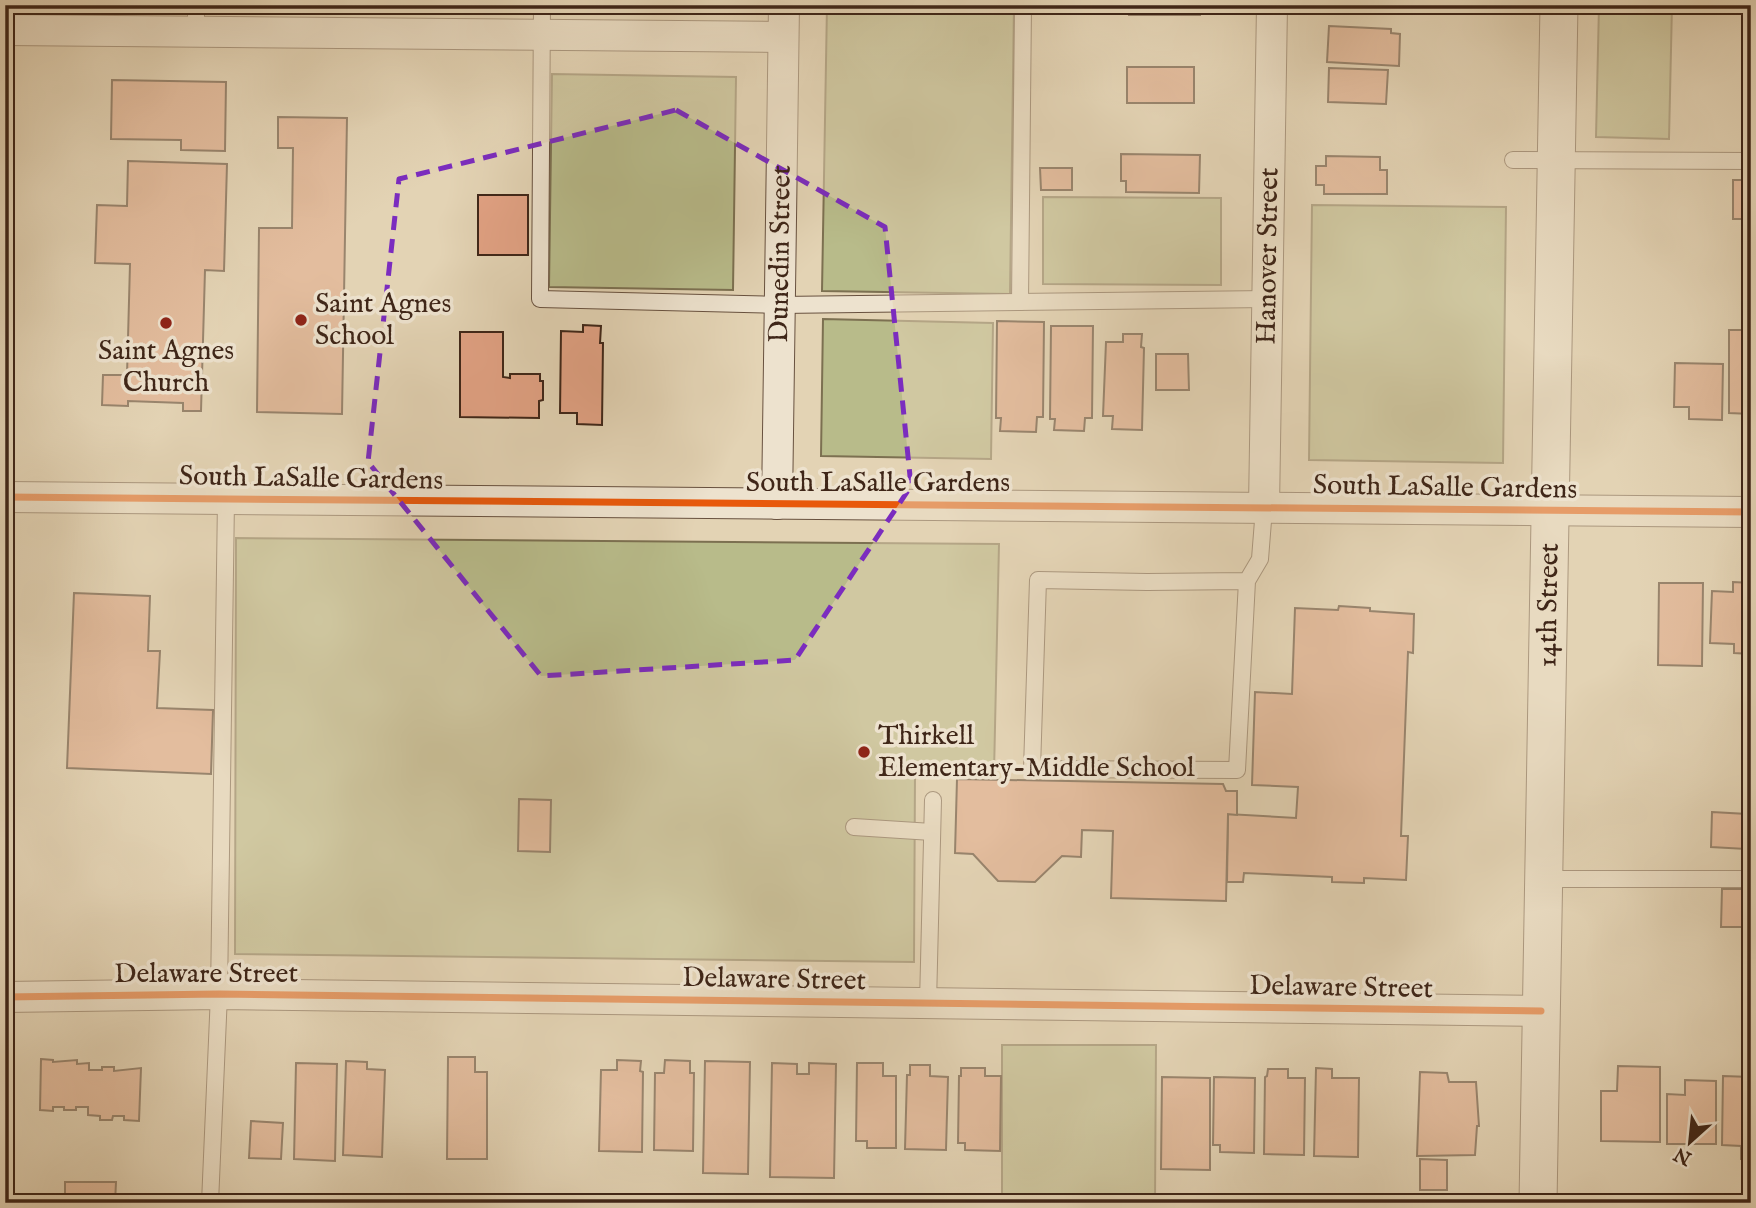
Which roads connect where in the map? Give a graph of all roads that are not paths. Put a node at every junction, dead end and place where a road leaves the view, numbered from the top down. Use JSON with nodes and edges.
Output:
{"nodes":[{"id":1,"x":542,"y":5,"type":"edge"},
{"id":2,"x":784,"y":5,"type":"edge"},
{"id":3,"x":1023,"y":5,"type":"edge"},
{"id":4,"x":1272,"y":5,"type":"edge"},
{"id":5,"x":1559,"y":5,"type":"edge"},
{"id":6,"x":196,"y":19,"type":"edge"},
{"id":7,"x":5,"y":30,"type":"edge"},
{"id":8,"x":541,"y":35,"type":"junction"},
{"id":9,"x":783,"y":37,"type":"junction"},
{"id":10,"x":1513,"y":160,"type":"dead end"},
{"id":11,"x":1556,"y":160,"type":"junction"},
{"id":12,"x":1751,"y":161,"type":"edge"},
{"id":13,"x":1268,"y":299,"type":"junction"},
{"id":14,"x":1020,"y":302,"type":"junction"},
{"id":15,"x":780,"y":305,"type":"junction"},
{"id":16,"x":5,"y":497,"type":"edge"},
{"id":17,"x":226,"y":499,"type":"junction"},
{"id":18,"x":777,"y":504,"type":"junction"},
{"id":19,"x":1264,"y":508,"type":"junction"},
{"id":20,"x":1551,"y":510,"type":"junction"},
{"id":21,"x":1751,"y":512,"type":"edge"},
{"id":22,"x":1247,"y":581,"type":"junction"},
{"id":23,"x":933,"y":800,"type":"dead end"},
{"id":24,"x":854,"y":827,"type":"dead end"},
{"id":25,"x":932,"y":832,"type":"junction"},
{"id":26,"x":1544,"y":879,"type":"junction"},
{"id":27,"x":1751,"y":879,"type":"edge"},
{"id":28,"x":219,"y":994,"type":"junction"},
{"id":29,"x":5,"y":997,"type":"edge"},
{"id":30,"x":928,"y":1003,"type":"junction"},
{"id":31,"x":1541,"y":1012,"type":"junction"},
{"id":32,"x":210,"y":1203,"type":"edge"},
{"id":33,"x":1538,"y":1203,"type":"edge"}],
"edges":[{"from":1,"to":8,"type":"lane"},
{"from":2,"to":9,"type":"street","name":"Dunedin Street"},
{"from":3,"to":14,"type":"lane"},
{"from":4,"to":13,"type":"street","name":"Hanover Street"},
{"from":5,"to":11,"type":"street","name":"14th Street"},
{"from":6,"to":7,"type":"street"},
{"from":6,"to":8,"type":"street"},
{"from":8,"to":9,"type":"street"},
{"from":8,"to":15,"type":"lane"},
{"from":9,"to":15,"type":"street","name":"Dunedin Street"},
{"from":10,"to":11,"type":"lane"},
{"from":11,"to":12,"type":"lane"},
{"from":11,"to":20,"type":"street","name":"14th Street"},
{"from":13,"to":14,"type":"lane"},
{"from":13,"to":19,"type":"street","name":"Hanover Street"},
{"from":14,"to":15,"type":"lane"},
{"from":15,"to":18,"type":"street","name":"Dunedin Street"},
{"from":16,"to":17,"type":"street","name":"South LaSalle Gardens"},
{"from":17,"to":18,"type":"street","name":"South LaSalle Gardens"},
{"from":17,"to":28,"type":"lane"},
{"from":18,"to":19,"type":"street","name":"South LaSalle Gardens"},
{"from":19,"to":20,"type":"street","name":"South LaSalle Gardens"},
{"from":19,"to":22,"type":"lane"},
{"from":20,"to":21,"type":"street","name":"South LaSalle Gardens"},
{"from":20,"to":26,"type":"street","name":"14th Street"},
{"from":22,"to":22,"type":"lane"},
{"from":23,"to":25,"type":"lane"},
{"from":24,"to":25,"type":"lane"},
{"from":25,"to":30,"type":"lane"},
{"from":26,"to":27,"type":"lane"},
{"from":26,"to":31,"type":"street","name":"14th Street"},
{"from":28,"to":29,"type":"street","name":"Delaware Street"},
{"from":28,"to":30,"type":"street","name":"Delaware Street"},
{"from":28,"to":32,"type":"lane"},
{"from":30,"to":31,"type":"street","name":"Delaware Street"},
{"from":31,"to":33,"type":"street","name":"14th Street"}]}
